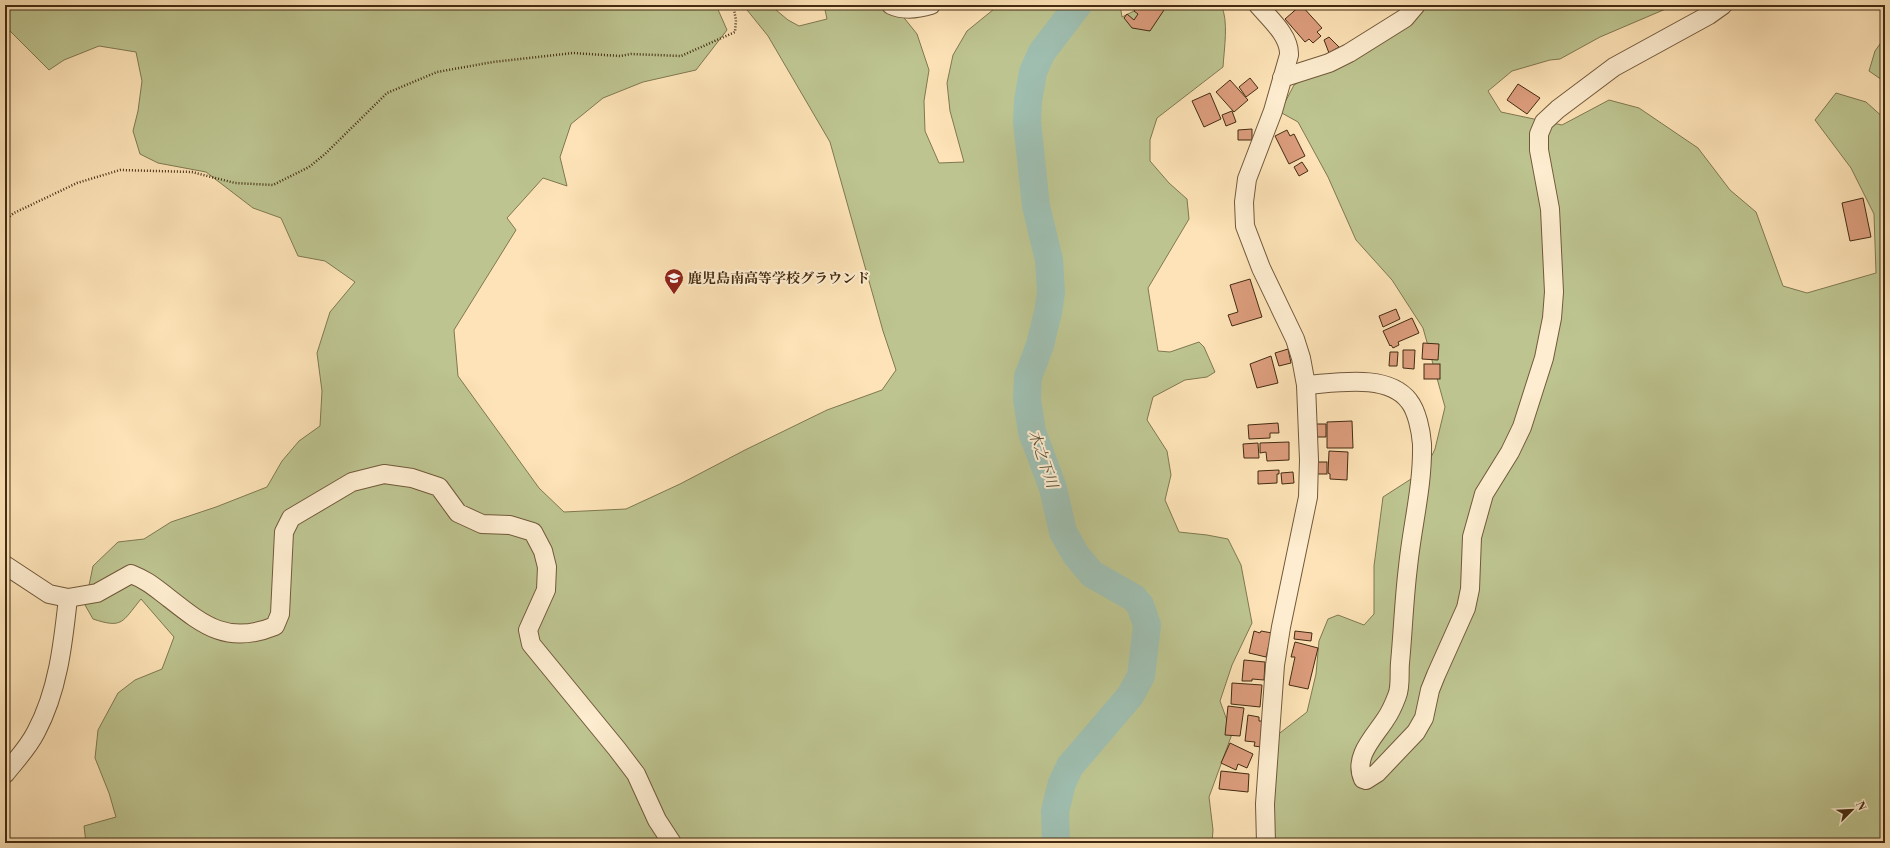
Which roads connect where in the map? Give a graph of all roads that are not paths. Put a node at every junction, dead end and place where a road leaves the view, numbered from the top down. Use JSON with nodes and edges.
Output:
{"nodes":[{"id":1,"x":891,"y":5,"type":"edge"},
{"id":2,"x":931,"y":5,"type":"edge"},
{"id":3,"x":1258,"y":5,"type":"edge"},
{"id":4,"x":1416,"y":5,"type":"edge"},
{"id":5,"x":1723,"y":5,"type":"edge"},
{"id":6,"x":1282,"y":78,"type":"junction"},
{"id":7,"x":1306,"y":385,"type":"junction"},
{"id":8,"x":5,"y":565,"type":"edge"},
{"id":9,"x":68,"y":598,"type":"junction"},
{"id":10,"x":5,"y":774,"type":"edge"},
{"id":11,"x":672,"y":843,"type":"edge"},
{"id":12,"x":1266,"y":843,"type":"edge"}],
"edges":[{"from":1,"to":2,"type":"street"},
{"from":3,"to":6,"type":"street"},
{"from":4,"to":6,"type":"street"},
{"from":5,"to":7,"type":"street"},
{"from":6,"to":7,"type":"street"},
{"from":7,"to":12,"type":"street"},
{"from":8,"to":9,"type":"street"},
{"from":9,"to":10,"type":"street"},
{"from":9,"to":11,"type":"street"}]}
